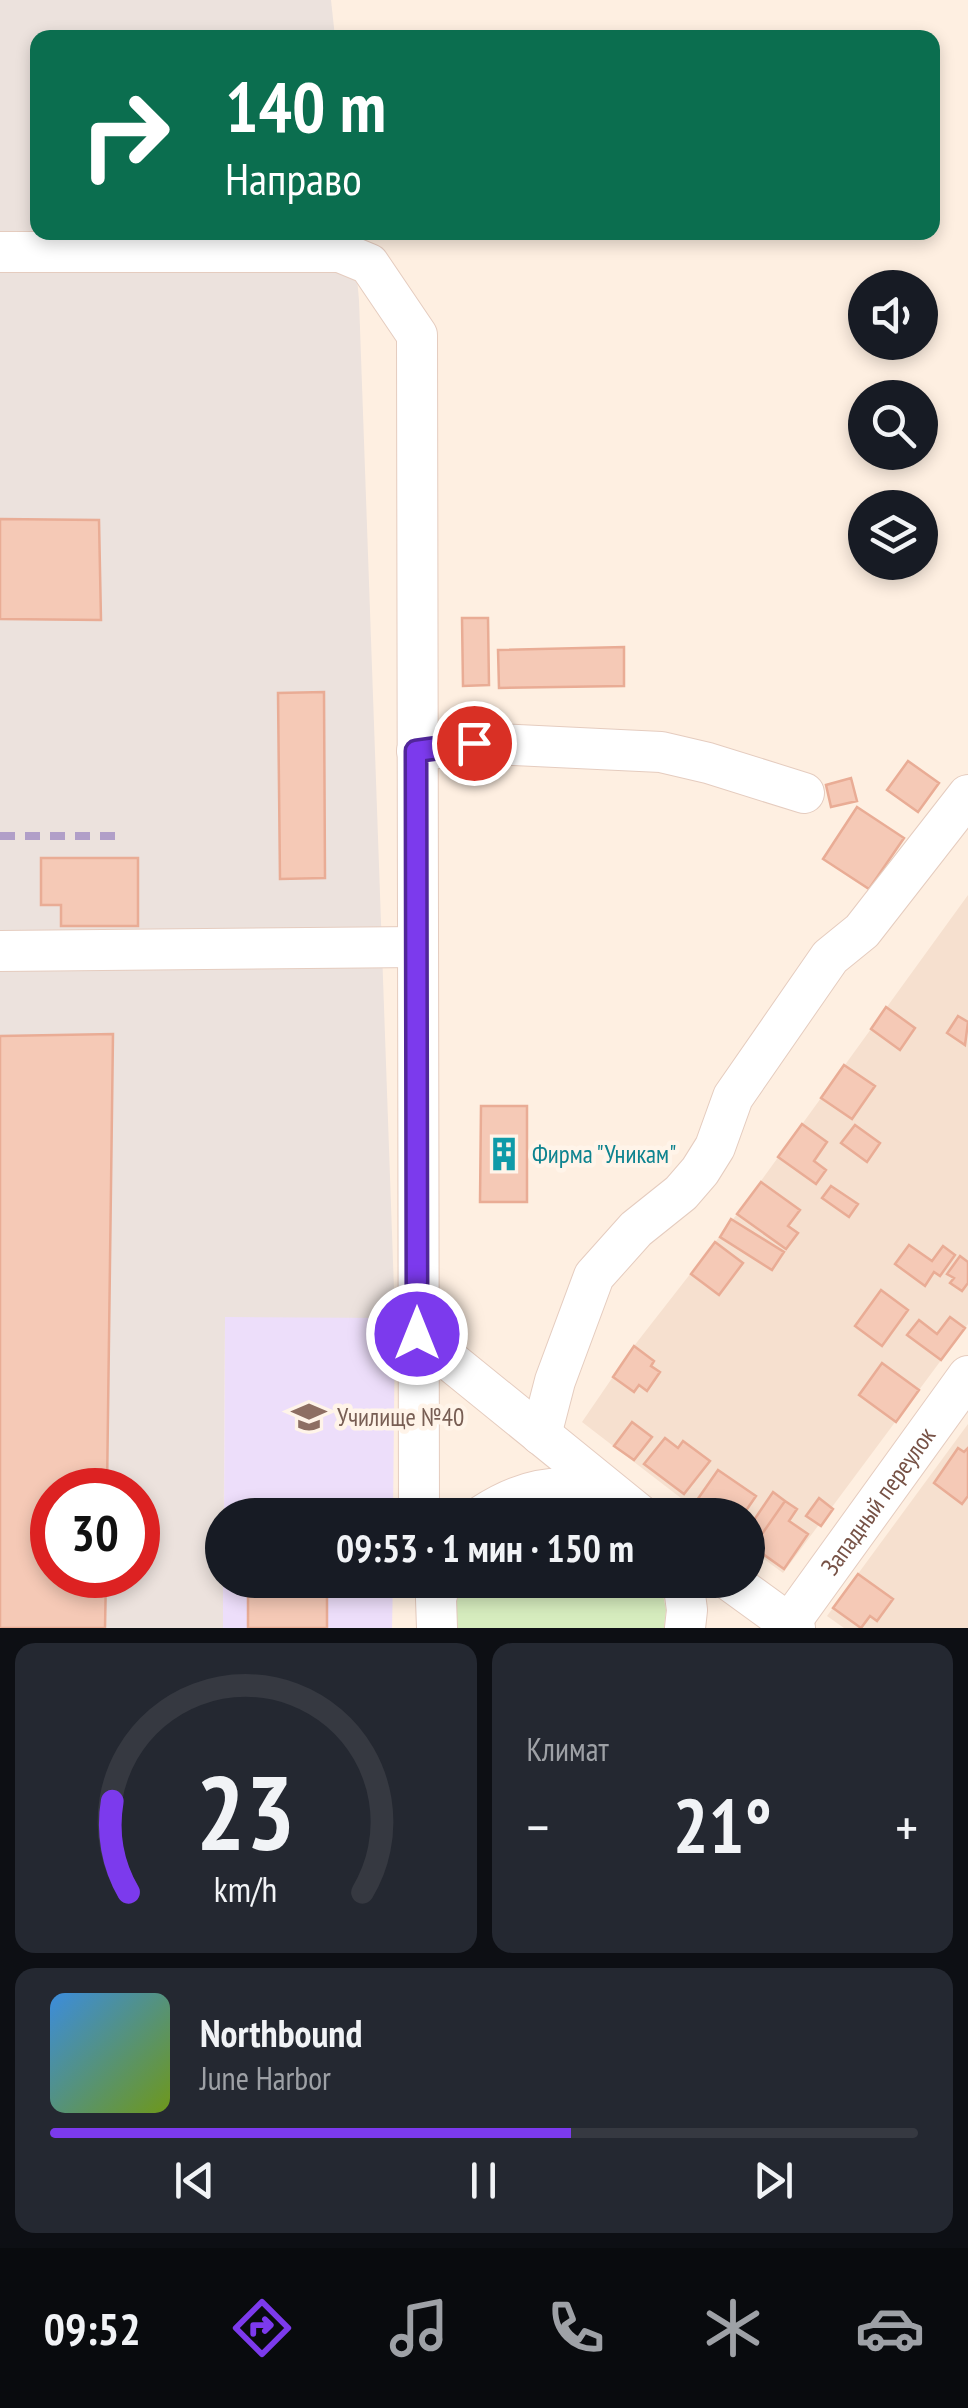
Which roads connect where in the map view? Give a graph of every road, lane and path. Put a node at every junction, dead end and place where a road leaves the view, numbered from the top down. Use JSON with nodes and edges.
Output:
{"nodes":[{"id":1,"x":0,"y":252,"type":"edge"},
{"id":2,"x":416,"y":751,"type":"junction"},
{"id":3,"x":804,"y":794,"type":"dead end"},
{"id":4,"x":968,"y":795,"type":"edge"},
{"id":5,"x":417,"y":947,"type":"junction"},
{"id":6,"x":0,"y":951,"type":"edge"},
{"id":7,"x":417,"y":1334,"type":"junction"},
{"id":8,"x":968,"y":1376,"type":"edge"},
{"id":9,"x":541,"y":1435,"type":"junction"},
{"id":10,"x":419,"y":1498,"type":"edge"},
{"id":11,"x":512,"y":1498,"type":"edge"},
{"id":12,"x":609,"y":1498,"type":"edge"},
{"id":13,"x":618,"y":1498,"type":"edge"},
{"id":14,"x":685,"y":1598,"type":"edge"},
{"id":15,"x":750,"y":1598,"type":"edge"},
{"id":16,"x":783,"y":1626,"type":"edge"},
{"id":17,"x":685,"y":1628,"type":"edge"}],
"edges":[{"from":1,"to":2,"type":"street"},
{"from":2,"to":3,"type":"street"},
{"from":2,"to":5,"type":"street"},
{"from":4,"to":9,"type":"street"},
{"from":5,"to":6,"type":"street"},
{"from":5,"to":7,"type":"street"},
{"from":7,"to":9,"type":"street"},
{"from":7,"to":10,"type":"street"},
{"from":8,"to":16,"type":"street","name":"Западный переулок"},
{"from":9,"to":13,"type":"street"},
{"from":11,"to":12,"type":"street"},
{"from":14,"to":17,"type":"street"},
{"from":15,"to":16,"type":"street"}]}
